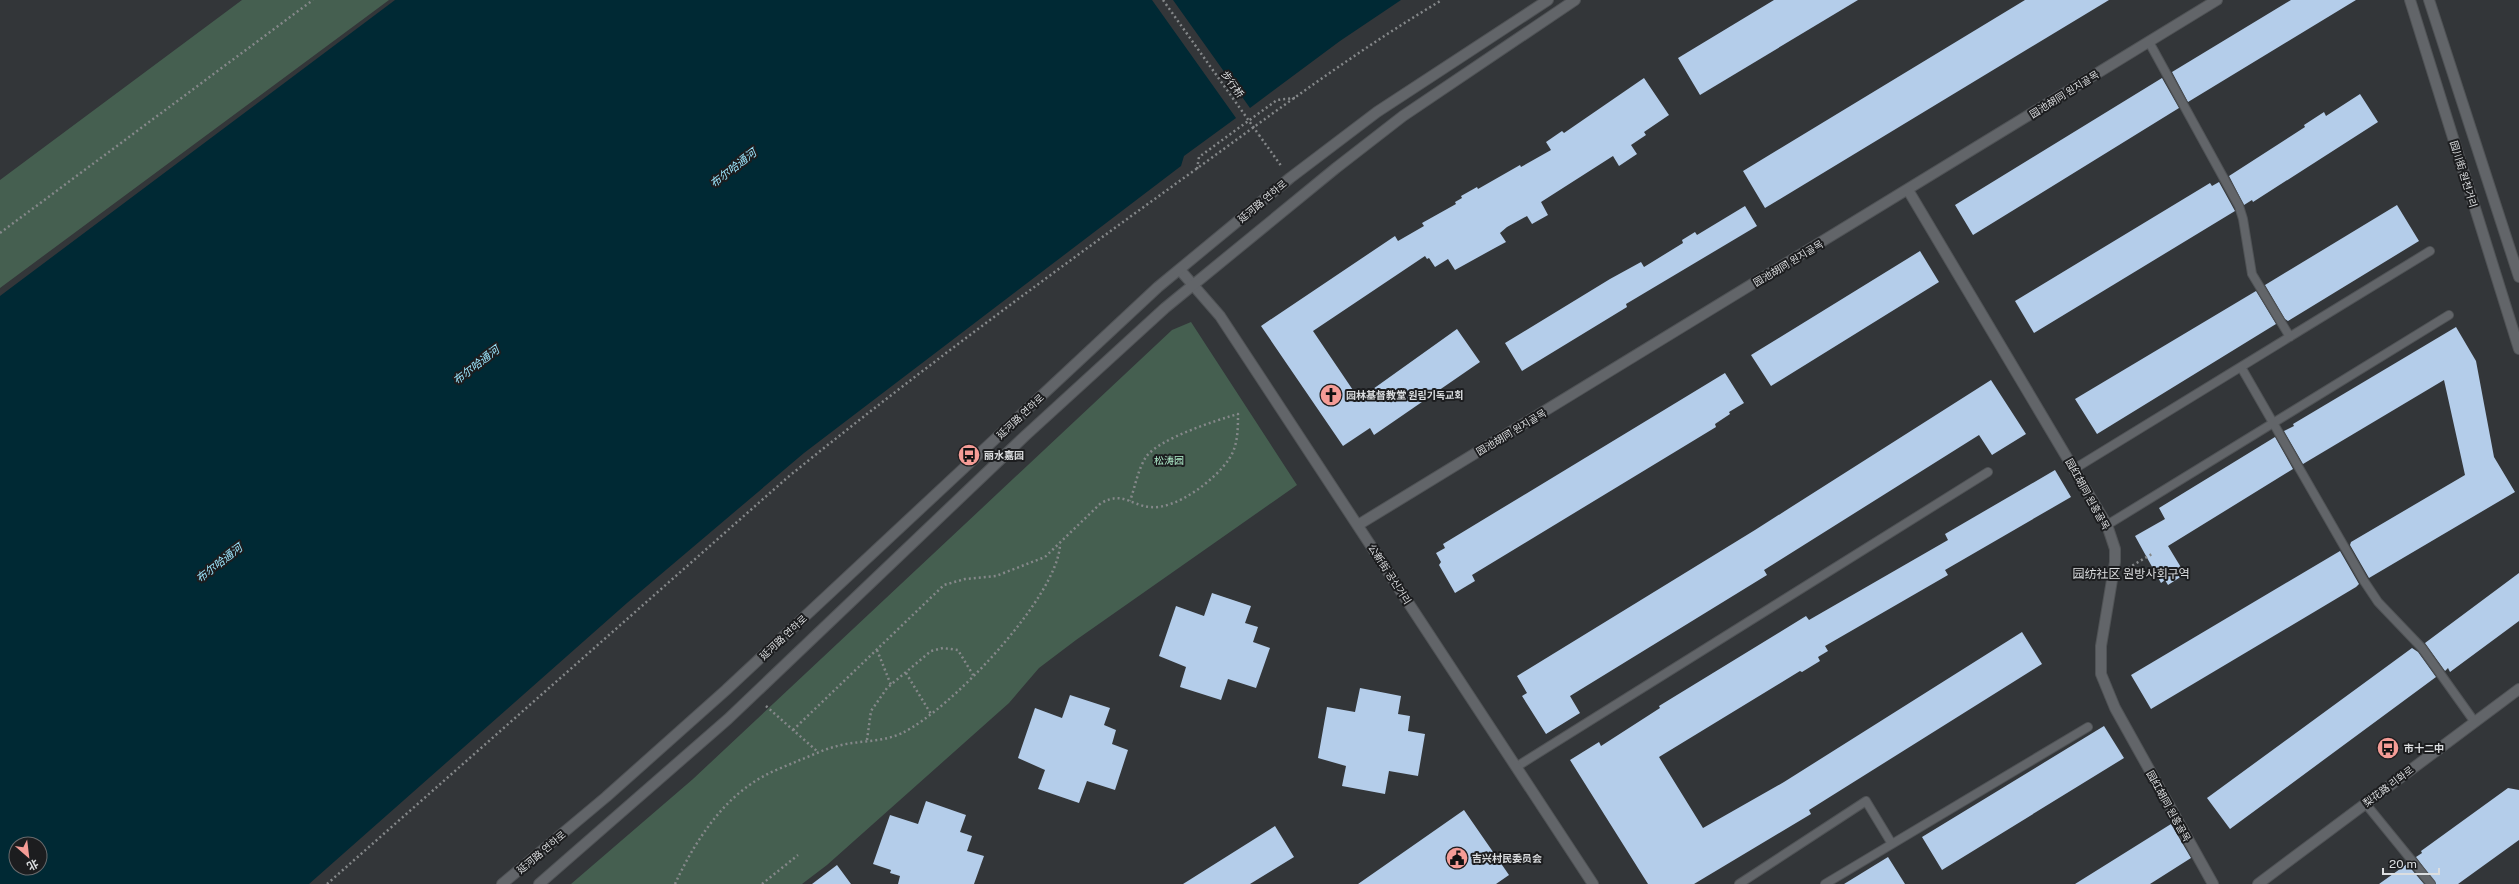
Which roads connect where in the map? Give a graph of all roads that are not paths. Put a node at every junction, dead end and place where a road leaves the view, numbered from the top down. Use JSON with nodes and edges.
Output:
{"nodes":[{"id":1,"x":1548,"y":0,"type":"edge"},
{"id":2,"x":1575,"y":0,"type":"edge"},
{"id":3,"x":2217,"y":0,"type":"edge"},
{"id":4,"x":2410,"y":0,"type":"edge"},
{"id":5,"x":2429,"y":0,"type":"edge"},
{"id":6,"x":2149,"y":42,"type":"junction"},
{"id":7,"x":1908,"y":190,"type":"junction"},
{"id":8,"x":2430,"y":251,"type":"dead end"},
{"id":9,"x":1180,"y":270,"type":"junction"},
{"id":10,"x":2519,"y":277,"type":"edge"},
{"id":11,"x":1193,"y":285,"type":"junction"},
{"id":12,"x":2449,"y":315,"type":"dead end"},
{"id":13,"x":2290,"y":337,"type":"junction"},
{"id":14,"x":2519,"y":349,"type":"edge"},
{"id":15,"x":2241,"y":367,"type":"junction"},
{"id":16,"x":2274,"y":422,"type":"junction"},
{"id":17,"x":2074,"y":469,"type":"junction"},
{"id":18,"x":1988,"y":472,"type":"dead end"},
{"id":19,"x":1358,"y":525,"type":"junction"},
{"id":20,"x":2107,"y":525,"type":"junction"},
{"id":21,"x":2519,"y":689,"type":"edge"},
{"id":22,"x":2474,"y":721,"type":"junction"},
{"id":23,"x":2088,"y":727,"type":"dead end"},
{"id":24,"x":1516,"y":767,"type":"junction"},
{"id":25,"x":2365,"y":803,"type":"junction"},
{"id":26,"x":1892,"y":844,"type":"junction"},
{"id":27,"x":502,"y":884,"type":"edge"},
{"id":28,"x":539,"y":884,"type":"edge"},
{"id":29,"x":1593,"y":884,"type":"edge"},
{"id":30,"x":1739,"y":884,"type":"edge"},
{"id":31,"x":1825,"y":884,"type":"edge"},
{"id":32,"x":2213,"y":884,"type":"edge"},
{"id":33,"x":2258,"y":884,"type":"edge"},
{"id":34,"x":2431,"y":884,"type":"edge"}],
"edges":[{"from":1,"to":9,"type":"street","name":"延河路 연하로"},
{"from":2,"to":11,"type":"street","name":"延河路 연하로"},
{"from":3,"to":6,"type":"street","name":"园池胡同 원지골목"},
{"from":4,"to":14,"type":"street","name":"园川街 원천거리"},
{"from":5,"to":10,"type":"street","name":"园川街 원천거리"},
{"from":6,"to":7,"type":"street","name":"园池胡同 원지골목"},
{"from":6,"to":13,"type":"lane"},
{"from":7,"to":17,"type":"street","name":"园红胡同 원홍골목"},
{"from":7,"to":19,"type":"street","name":"园池胡同 원지골목"},
{"from":8,"to":13,"type":"lane"},
{"from":9,"to":11,"type":"street","name":"公新街 공신거리"},
{"from":9,"to":27,"type":"street","name":"延河路 연하로"},
{"from":11,"to":19,"type":"street","name":"公新街 공신거리"},
{"from":11,"to":28,"type":"street","name":"延河路 연하로"},
{"from":12,"to":16,"type":"lane"},
{"from":13,"to":15,"type":"lane"},
{"from":15,"to":16,"type":"lane"},
{"from":15,"to":17,"type":"lane"},
{"from":16,"to":20,"type":"lane"},
{"from":16,"to":22,"type":"lane"},
{"from":17,"to":20,"type":"street","name":"园红胡同 원홍골목"},
{"from":18,"to":24,"type":"lane"},
{"from":19,"to":24,"type":"street","name":"公新街 공신거리"},
{"from":20,"to":32,"type":"street","name":"园红胡同 원홍골목"},
{"from":21,"to":22,"type":"street","name":"梨花路 리화로"},
{"from":22,"to":25,"type":"street","name":"梨花路 리화로"},
{"from":23,"to":26,"type":"lane"},
{"from":24,"to":29,"type":"street","name":"公新街 공신거리"},
{"from":25,"to":33,"type":"street","name":"梨花路 리화로"},
{"from":25,"to":34,"type":"lane"},
{"from":26,"to":30,"type":"lane"},
{"from":26,"to":31,"type":"lane"}]}
